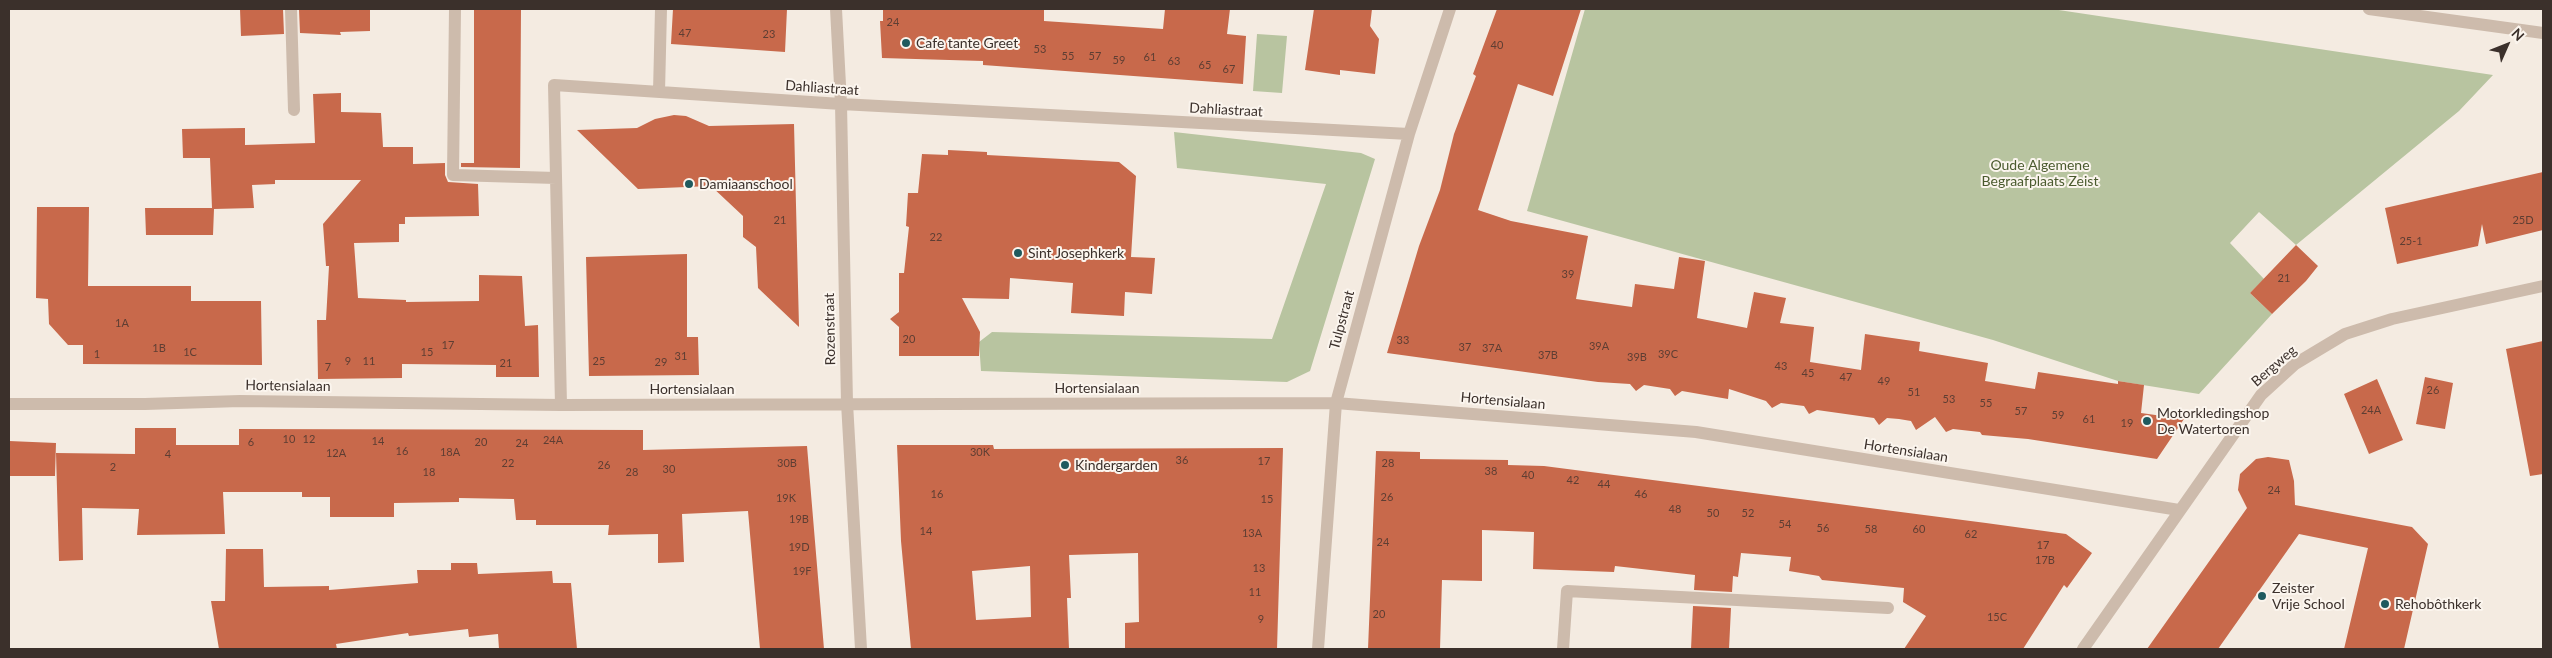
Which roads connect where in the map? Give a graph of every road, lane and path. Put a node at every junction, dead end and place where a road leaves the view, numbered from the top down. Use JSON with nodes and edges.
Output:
{"nodes":[{"id":1,"x":291,"y":9,"type":"edge"},
{"id":2,"x":455,"y":9,"type":"edge"},
{"id":3,"x":661,"y":9,"type":"edge"},
{"id":4,"x":836,"y":9,"type":"edge"},
{"id":5,"x":1450,"y":9,"type":"edge"},
{"id":6,"x":2369,"y":9,"type":"edge"},
{"id":7,"x":2543,"y":33,"type":"edge"},
{"id":8,"x":659,"y":92,"type":"junction"},
{"id":9,"x":841,"y":104,"type":"junction"},
{"id":10,"x":294,"y":110,"type":"dead end"},
{"id":11,"x":1409,"y":134,"type":"junction"},
{"id":12,"x":556,"y":178,"type":"junction"},
{"id":13,"x":2543,"y":286,"type":"edge"},
{"id":14,"x":847,"y":403,"type":"junction"},
{"id":15,"x":1336,"y":403,"type":"junction"},
{"id":16,"x":9,"y":404,"type":"edge"},
{"id":17,"x":561,"y":405,"type":"junction"},
{"id":18,"x":2179,"y":510,"type":"junction"},
{"id":19,"x":1888,"y":608,"type":"dead end"},
{"id":20,"x":861,"y":649,"type":"edge"},
{"id":21,"x":1318,"y":649,"type":"edge"},
{"id":22,"x":1563,"y":649,"type":"edge"},
{"id":23,"x":2083,"y":649,"type":"edge"}],
"edges":[{"from":1,"to":10,"type":"street"},
{"from":2,"to":12,"type":"street"},
{"from":3,"to":8,"type":"street"},
{"from":4,"to":9,"type":"street","name":"Rozenstraat"},
{"from":5,"to":11,"type":"street","name":"Tulpstraat"},
{"from":6,"to":7,"type":"street"},
{"from":8,"to":9,"type":"street","name":"Dahliastraat"},
{"from":8,"to":12,"type":"street","name":"Dahliastraat"},
{"from":9,"to":11,"type":"street","name":"Dahliastraat"},
{"from":9,"to":14,"type":"street","name":"Rozenstraat"},
{"from":11,"to":15,"type":"street","name":"Tulpstraat"},
{"from":12,"to":17,"type":"street","name":"Dahliastraat"},
{"from":13,"to":18,"type":"street","name":"Bergweg"},
{"from":14,"to":15,"type":"street","name":"Hortensialaan"},
{"from":14,"to":17,"type":"street","name":"Hortensialaan"},
{"from":14,"to":20,"type":"street","name":"Rozenstraat"},
{"from":15,"to":18,"type":"street","name":"Hortensialaan"},
{"from":15,"to":21,"type":"street","name":"Tulpstraat"},
{"from":16,"to":17,"type":"street","name":"Hortensialaan"},
{"from":18,"to":23,"type":"street","name":"Bergweg"},
{"from":19,"to":22,"type":"street"}]}
